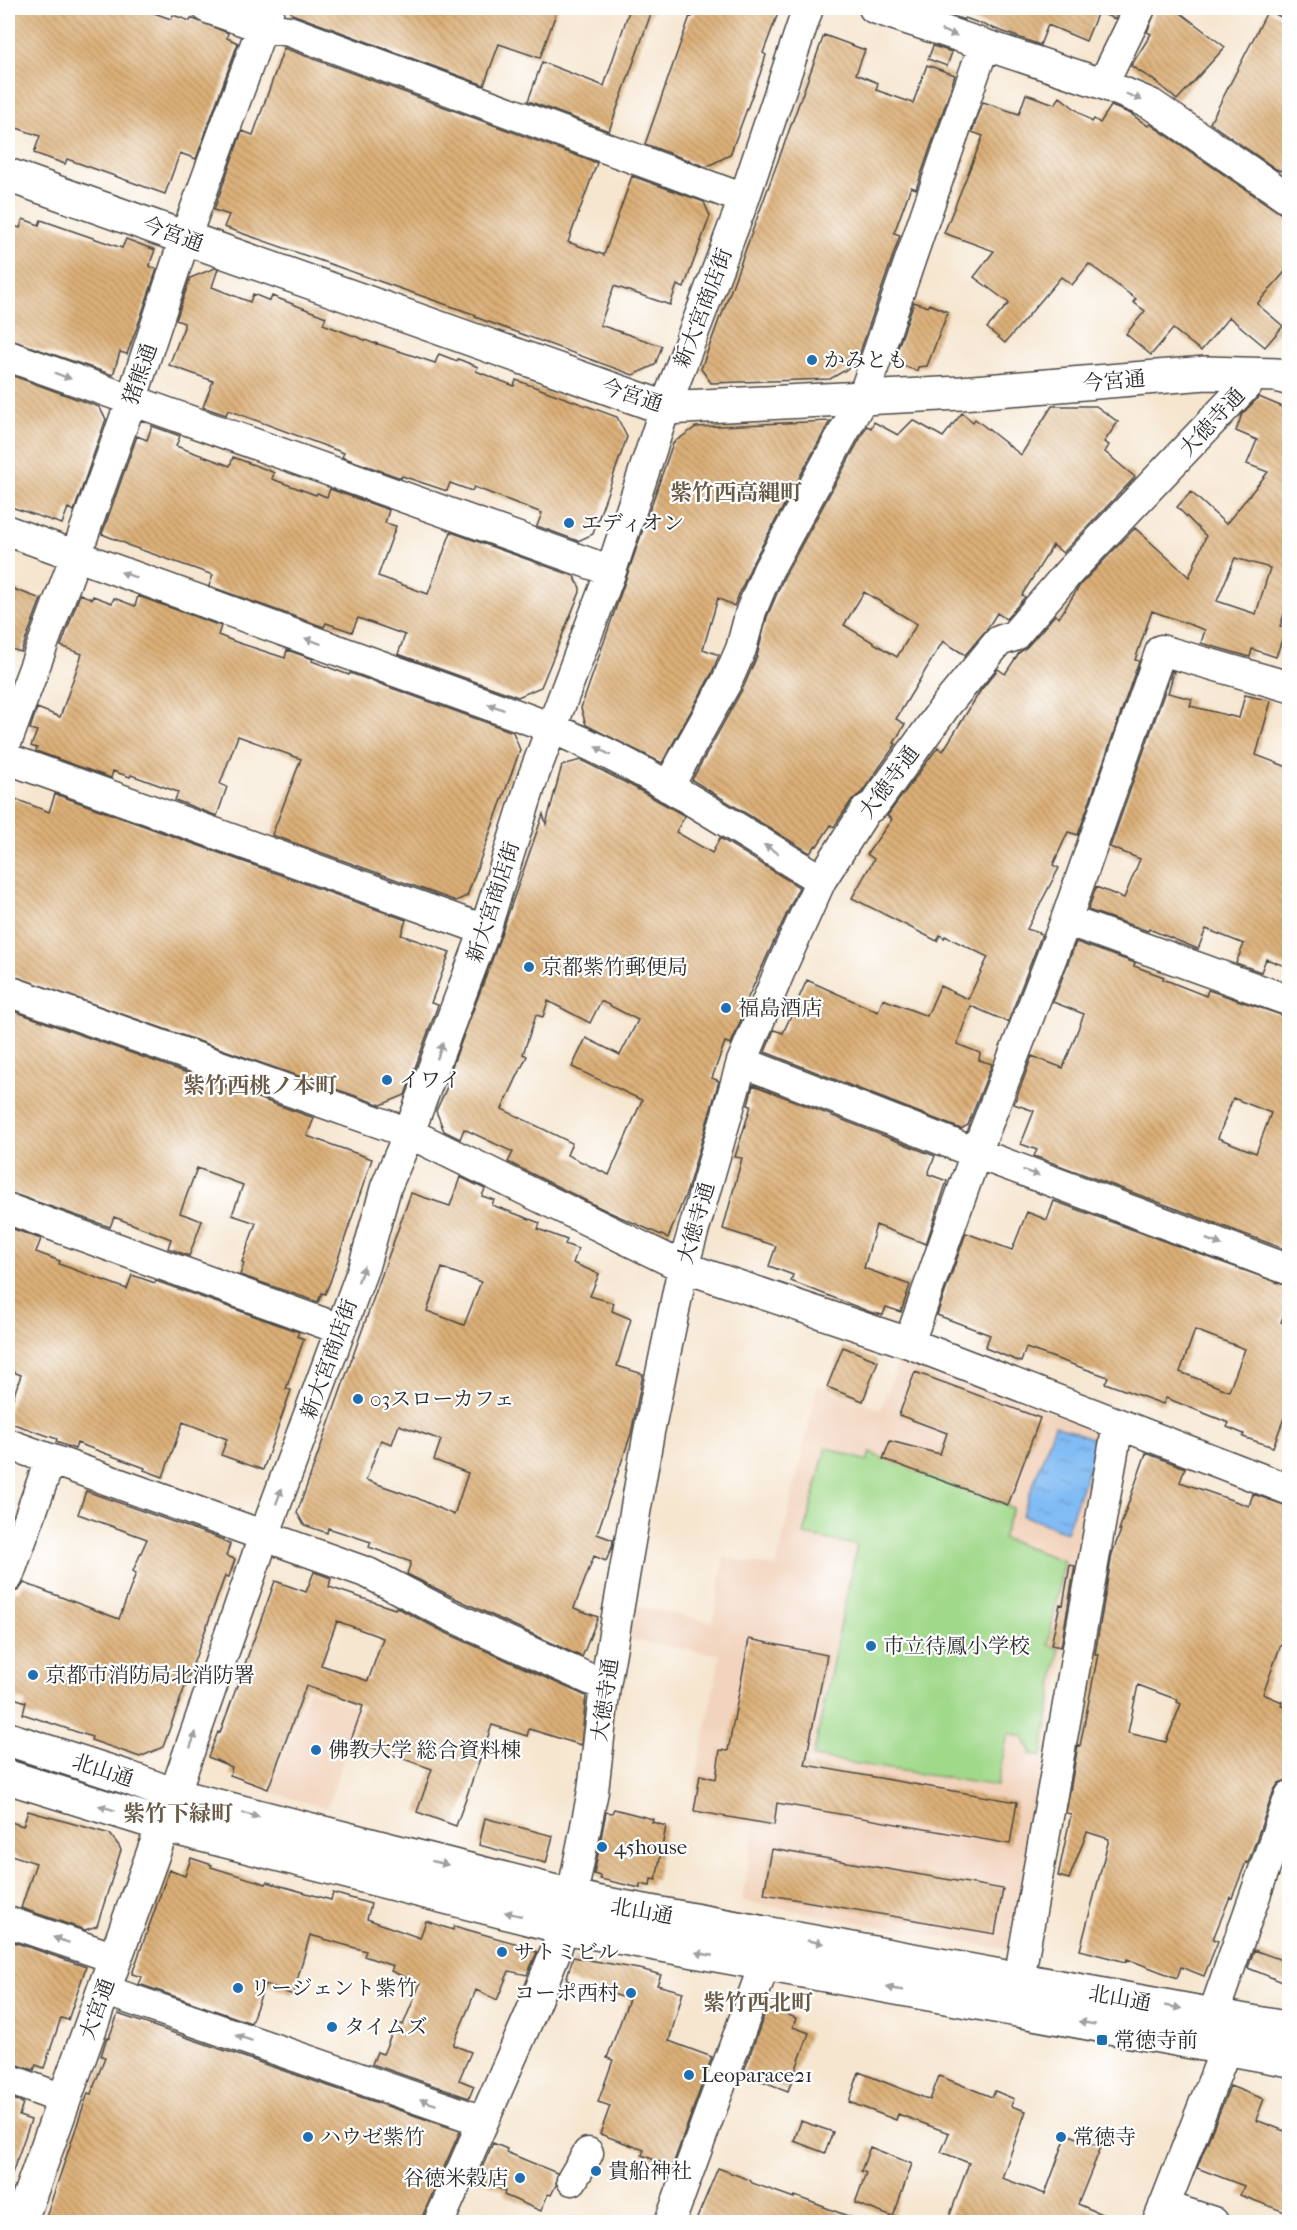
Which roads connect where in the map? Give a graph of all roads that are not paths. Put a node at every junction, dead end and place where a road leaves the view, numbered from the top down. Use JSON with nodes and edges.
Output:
{"nodes":[{"id":1,"x":208,"y":8,"type":"edge"},
{"id":2,"x":808,"y":8,"type":"edge"},
{"id":3,"x":874,"y":8,"type":"edge"},
{"id":4,"x":1140,"y":8,"type":"edge"},
{"id":5,"x":265,"y":17,"type":"edge"},
{"id":6,"x":984,"y":45,"type":"junction"},
{"id":7,"x":1103,"y":84,"type":"junction"},
{"id":8,"x":8,"y":175,"type":"edge"},
{"id":9,"x":744,"y":199,"type":"junction"},
{"id":10,"x":1290,"y":200,"type":"edge"},
{"id":11,"x":185,"y":238,"type":"junction"},
{"id":12,"x":8,"y":356,"type":"edge"},
{"id":13,"x":1278,"y":371,"type":"edge"},
{"id":14,"x":863,"y":397,"type":"junction"},
{"id":15,"x":131,"y":401,"type":"junction"},
{"id":16,"x":665,"y":408,"type":"junction"},
{"id":17,"x":8,"y":531,"type":"edge"},
{"id":18,"x":76,"y":555,"type":"junction"},
{"id":19,"x":611,"y":571,"type":"junction"},
{"id":20,"x":1290,"y":687,"type":"edge"},
{"id":21,"x":551,"y":727,"type":"junction"},
{"id":22,"x":8,"y":738,"type":"edge"},
{"id":23,"x":8,"y":759,"type":"edge"},
{"id":24,"x":668,"y":787,"type":"junction"},
{"id":25,"x":821,"y":880,"type":"junction"},
{"id":26,"x":1066,"y":920,"type":"junction"},
{"id":27,"x":485,"y":930,"type":"junction"},
{"id":28,"x":8,"y":991,"type":"edge"},
{"id":29,"x":1290,"y":1001,"type":"edge"},
{"id":30,"x":742,"y":1062,"type":"junction"},
{"id":31,"x":410,"y":1133,"type":"junction"},
{"id":32,"x":976,"y":1153,"type":"junction"},
{"id":33,"x":8,"y":1209,"type":"edge"},
{"id":34,"x":683,"y":1267,"type":"junction"},
{"id":35,"x":1290,"y":1270,"type":"edge"},
{"id":36,"x":340,"y":1329,"type":"junction"},
{"id":37,"x":909,"y":1343,"type":"junction"},
{"id":38,"x":1118,"y":1424,"type":"junction"},
{"id":39,"x":8,"y":1444,"type":"edge"},
{"id":40,"x":50,"y":1460,"type":"junction"},
{"id":41,"x":1290,"y":1490,"type":"edge"},
{"id":42,"x":264,"y":1536,"type":"junction"},
{"id":43,"x":8,"y":1577,"type":"edge"},
{"id":44,"x":605,"y":1686,"type":"junction"},
{"id":45,"x":8,"y":1739,"type":"edge"},
{"id":46,"x":8,"y":1777,"type":"edge"},
{"id":47,"x":1290,"y":1796,"type":"edge"},
{"id":48,"x":169,"y":1810,"type":"junction"},
{"id":49,"x":567,"y":1911,"type":"junction"},
{"id":50,"x":8,"y":1922,"type":"edge"},
{"id":51,"x":769,"y":1950,"type":"junction"},
{"id":52,"x":115,"y":1958,"type":"junction"},
{"id":53,"x":104,"y":1990,"type":"junction"},
{"id":54,"x":1017,"y":1995,"type":"junction"},
{"id":55,"x":1213,"y":2014,"type":"junction"},
{"id":56,"x":1290,"y":2029,"type":"edge"},
{"id":57,"x":1226,"y":2048,"type":"junction"},
{"id":58,"x":1290,"y":2060,"type":"edge"},
{"id":59,"x":8,"y":2079,"type":"edge"},
{"id":60,"x":63,"y":2099,"type":"junction"},
{"id":61,"x":483,"y":2121,"type":"junction"},
{"id":62,"x":588,"y":2153,"type":"dead end"},
{"id":63,"x":572,"y":2180,"type":"dead end"},
{"id":64,"x":1161,"y":2214,"type":"edge"},
{"id":65,"x":20,"y":2223,"type":"edge"},
{"id":66,"x":439,"y":2223,"type":"edge"},
{"id":67,"x":670,"y":2223,"type":"edge"},
{"id":68,"x":1213,"y":2223,"type":"edge"}],
"edges":[{"from":1,"to":5,"type":"street"},
{"from":2,"to":9,"type":"street","name":"新大宮商店街"},
{"from":3,"to":6,"type":"street","one_way":true},
{"from":4,"to":7,"type":"street"},
{"from":5,"to":9,"type":"street"},
{"from":5,"to":11,"type":"street","name":"猪熊通"},
{"from":6,"to":7,"type":"street"},
{"from":6,"to":14,"type":"street"},
{"from":7,"to":10,"type":"street","one_way":true},
{"from":8,"to":11,"type":"street","name":"今宮通"},
{"from":9,"to":16,"type":"street","name":"新大宮商店街"},
{"from":11,"to":15,"type":"street","name":"猪熊通"},
{"from":11,"to":16,"type":"street","name":"今宮通"},
{"from":12,"to":15,"type":"street","one_way":true},
{"from":13,"to":14,"type":"street","name":"今宮通"},
{"from":13,"to":25,"type":"street","name":"大徳寺通"},
{"from":14,"to":16,"type":"street","name":"今宮通"},
{"from":14,"to":24,"type":"street"},
{"from":15,"to":18,"type":"street","name":"猪熊通"},
{"from":15,"to":19,"type":"street"},
{"from":16,"to":19,"type":"street","name":"新大宮商店街"},
{"from":17,"to":18,"type":"street"},
{"from":21,"to":18,"type":"street","one_way":true},
{"from":18,"to":22,"type":"street","name":"猪熊通"},
{"from":19,"to":21,"type":"street","name":"新大宮商店街"},
{"from":20,"to":26,"type":"street"},
{"from":24,"to":21,"type":"street","one_way":true},
{"from":21,"to":27,"type":"street","name":"新大宮商店街"},
{"from":23,"to":27,"type":"street"},
{"from":25,"to":24,"type":"street","one_way":true},
{"from":25,"to":30,"type":"street","name":"大徳寺通"},
{"from":26,"to":29,"type":"street"},
{"from":26,"to":32,"type":"street"},
{"from":31,"to":27,"type":"street","name":"新大宮商店街","one_way":true},
{"from":28,"to":31,"type":"street"},
{"from":30,"to":32,"type":"street"},
{"from":30,"to":34,"type":"street","name":"大徳寺通"},
{"from":31,"to":34,"type":"street"},
{"from":36,"to":31,"type":"street","name":"新大宮商店街","one_way":true},
{"from":32,"to":35,"type":"street","one_way":true},
{"from":32,"to":37,"type":"street"},
{"from":33,"to":36,"type":"street"},
{"from":34,"to":37,"type":"street"},
{"from":34,"to":44,"type":"street","name":"大徳寺通"},
{"from":42,"to":36,"type":"street","name":"新大宮商店街","one_way":true},
{"from":37,"to":38,"type":"street"},
{"from":38,"to":41,"type":"street"},
{"from":38,"to":54,"type":"street"},
{"from":39,"to":40,"type":"street"},
{"from":40,"to":42,"type":"street"},
{"from":40,"to":43,"type":"street"},
{"from":42,"to":44,"type":"street"},
{"from":48,"to":42,"type":"street","name":"新大宮商店街","one_way":true},
{"from":44,"to":49,"type":"street","name":"大徳寺通"},
{"from":45,"to":48,"type":"street","name":"北山通"},
{"from":48,"to":46,"type":"street","name":"北山通","one_way":true},
{"from":47,"to":55,"type":"street"},
{"from":48,"to":49,"type":"street","name":"北山通"},
{"from":48,"to":52,"type":"street","name":"大宮通"},
{"from":49,"to":51,"type":"street","name":"北山通"},
{"from":49,"to":61,"type":"street","name":"大徳寺通"},
{"from":52,"to":50,"type":"street","one_way":true},
{"from":51,"to":54,"type":"street","name":"北山通"},
{"from":51,"to":67,"type":"street"},
{"from":52,"to":53,"type":"street","name":"大宮通"},
{"from":53,"to":60,"type":"street","name":"大宮通"},
{"from":61,"to":53,"type":"street","one_way":true},
{"from":54,"to":55,"type":"street","name":"北山通","one_way":true},
{"from":57,"to":54,"type":"street","name":"北山通","one_way":true},
{"from":55,"to":56,"type":"street","name":"北山通"},
{"from":55,"to":57,"type":"street"},
{"from":57,"to":58,"type":"street","name":"北山通"},
{"from":57,"to":64,"type":"street"},
{"from":59,"to":60,"type":"street"},
{"from":60,"to":65,"type":"street","name":"大宮通"},
{"from":61,"to":66,"type":"street","name":"大徳寺通"},
{"from":62,"to":63,"type":"street"},
{"from":64,"to":68,"type":"street"}]}
